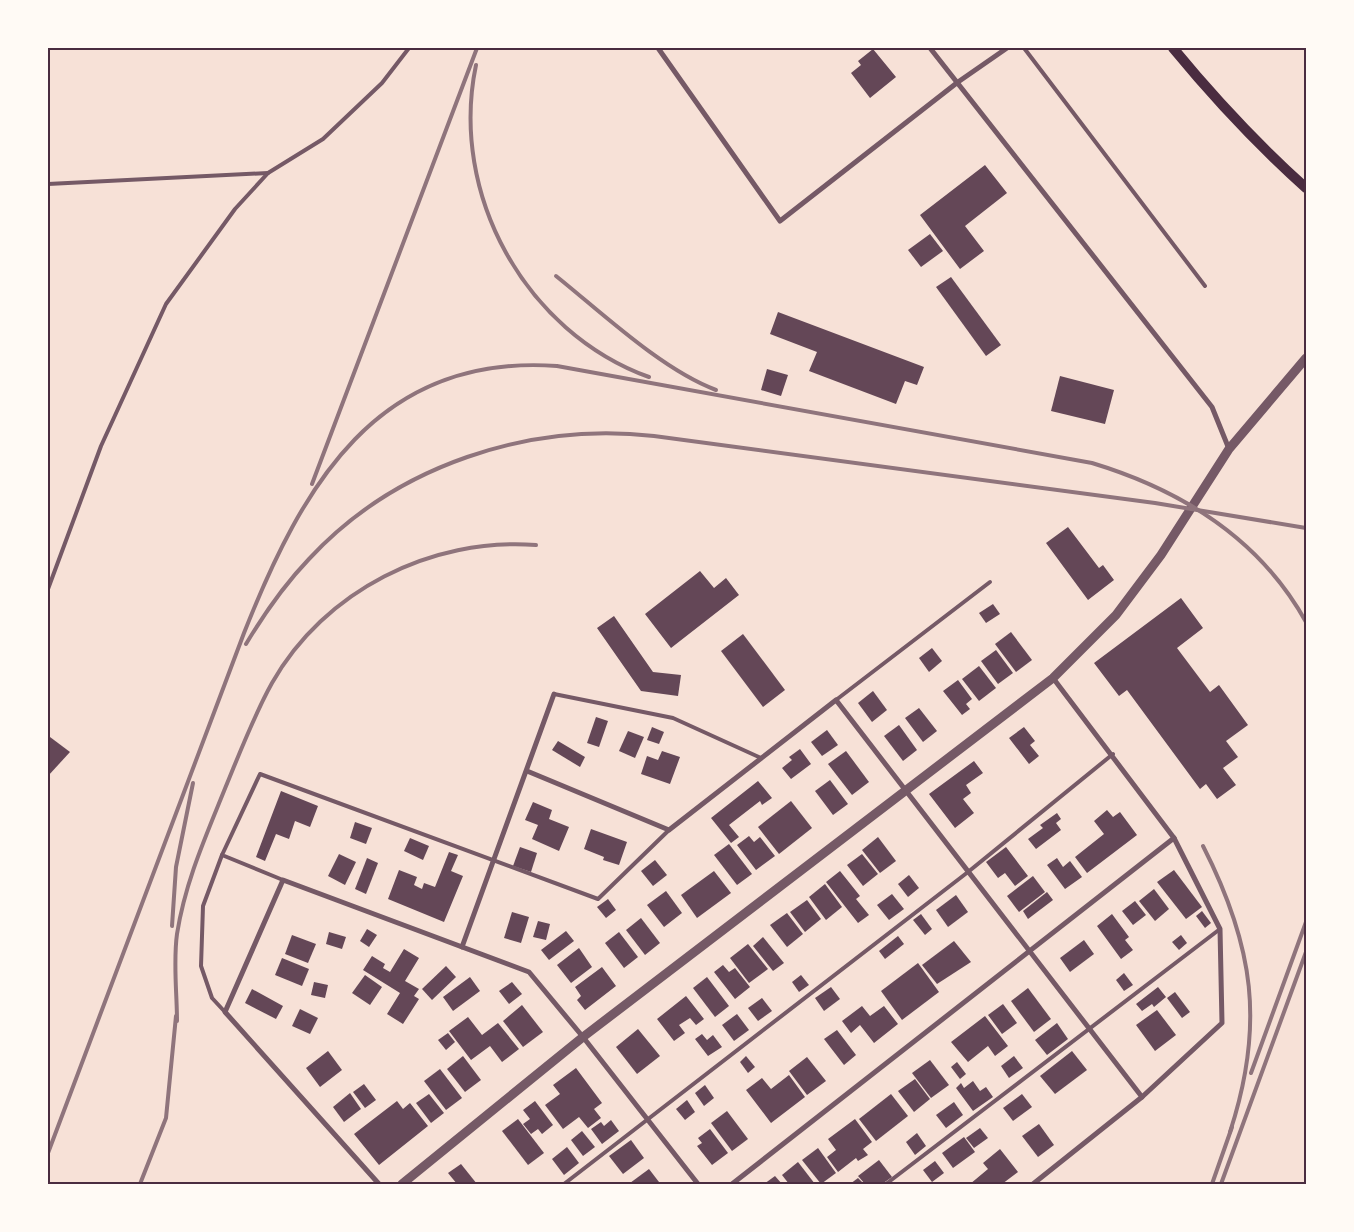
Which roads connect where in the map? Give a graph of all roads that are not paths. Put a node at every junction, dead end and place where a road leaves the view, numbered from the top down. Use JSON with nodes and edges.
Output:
{"nodes":[{"id":1,"x":409,"y":48,"type":"edge"},
{"id":2,"x":658,"y":48,"type":"edge"},
{"id":3,"x":930,"y":48,"type":"edge"},
{"id":4,"x":1007,"y":48,"type":"edge"},
{"id":5,"x":1024,"y":48,"type":"edge"},
{"id":6,"x":1173,"y":48,"type":"edge"},
{"id":7,"x":958,"y":82,"type":"junction"},
{"id":8,"x":268,"y":173,"type":"junction"},
{"id":9,"x":48,"y":184,"type":"edge"},
{"id":10,"x":1306,"y":188,"type":"edge"},
{"id":11,"x":1205,"y":286,"type":"dead end"},
{"id":12,"x":1306,"y":358,"type":"edge"},
{"id":13,"x":1229,"y":449,"type":"junction"},
{"id":14,"x":990,"y":582,"type":"dead end"},
{"id":15,"x":48,"y":589,"type":"edge"},
{"id":16,"x":1053,"y":678,"type":"junction"},
{"id":17,"x":554,"y":694,"type":"joint"},
{"id":18,"x":836,"y":700,"type":"junction"},
{"id":19,"x":1113,"y":754,"type":"junction"},
{"id":20,"x":761,"y":758,"type":"junction"},
{"id":21,"x":527,"y":772,"type":"junction"},
{"id":22,"x":906,"y":791,"type":"junction"},
{"id":23,"x":669,"y":830,"type":"junction"},
{"id":24,"x":1174,"y":838,"type":"junction"},
{"id":25,"x":222,"y":855,"type":"junction"},
{"id":26,"x":494,"y":862,"type":"junction"},
{"id":27,"x":968,"y":872,"type":"junction"},
{"id":28,"x":283,"y":880,"type":"junction"},
{"id":29,"x":1220,"y":929,"type":"junction"},
{"id":30,"x":462,"y":947,"type":"junction"},
{"id":31,"x":1029,"y":951,"type":"junction"},
{"id":32,"x":225,"y":1012,"type":"junction"},
{"id":33,"x":1088,"y":1027,"type":"junction"},
{"id":34,"x":584,"y":1038,"type":"junction"},
{"id":35,"x":1142,"y":1097,"type":"junction"},
{"id":36,"x":648,"y":1120,"type":"junction"},
{"id":37,"x":379,"y":1184,"type":"edge"},
{"id":38,"x":402,"y":1184,"type":"edge"},
{"id":39,"x":564,"y":1184,"type":"edge"},
{"id":40,"x":698,"y":1184,"type":"edge"},
{"id":41,"x":732,"y":1184,"type":"edge"},
{"id":42,"x":886,"y":1184,"type":"edge"},
{"id":43,"x":1033,"y":1184,"type":"edge"}],
"edges":[{"from":1,"to":8,"type":"lane"},
{"from":2,"to":7,"type":"street"},
{"from":3,"to":7,"type":"street"},
{"from":4,"to":7,"type":"street"},
{"from":5,"to":11,"type":"lane"},
{"from":6,"to":10,"type":"main road"},
{"from":7,"to":13,"type":"street"},
{"from":8,"to":9,"type":"lane"},
{"from":8,"to":15,"type":"lane"},
{"from":12,"to":13,"type":"street"},
{"from":13,"to":16,"type":"street"},
{"from":14,"to":18,"type":"lane"},
{"from":16,"to":19,"type":"street"},
{"from":16,"to":22,"type":"street"},
{"from":17,"to":20,"type":"lane"},
{"from":17,"to":21,"type":"street"},
{"from":18,"to":20,"type":"street"},
{"from":18,"to":22,"type":"street"},
{"from":19,"to":24,"type":"street"},
{"from":19,"to":27,"type":"lane"},
{"from":20,"to":23,"type":"street"},
{"from":21,"to":23,"type":"street"},
{"from":21,"to":26,"type":"street"},
{"from":22,"to":27,"type":"street"},
{"from":22,"to":34,"type":"street"},
{"from":23,"to":26,"type":"lane"},
{"from":24,"to":29,"type":"street"},
{"from":24,"to":31,"type":"street"},
{"from":25,"to":26,"type":"lane"},
{"from":25,"to":28,"type":"lane"},
{"from":25,"to":32,"type":"lane"},
{"from":26,"to":30,"type":"street"},
{"from":27,"to":31,"type":"street"},
{"from":27,"to":36,"type":"lane"},
{"from":28,"to":30,"type":"street"},
{"from":28,"to":32,"type":"street"},
{"from":29,"to":33,"type":"lane"},
{"from":29,"to":35,"type":"street"},
{"from":30,"to":34,"type":"street"},
{"from":31,"to":33,"type":"street"},
{"from":31,"to":41,"type":"street"},
{"from":32,"to":37,"type":"street"},
{"from":33,"to":35,"type":"street"},
{"from":33,"to":42,"type":"lane"},
{"from":34,"to":36,"type":"street"},
{"from":34,"to":38,"type":"street"},
{"from":35,"to":43,"type":"street"},
{"from":36,"to":39,"type":"lane"},
{"from":36,"to":40,"type":"street"}]}
